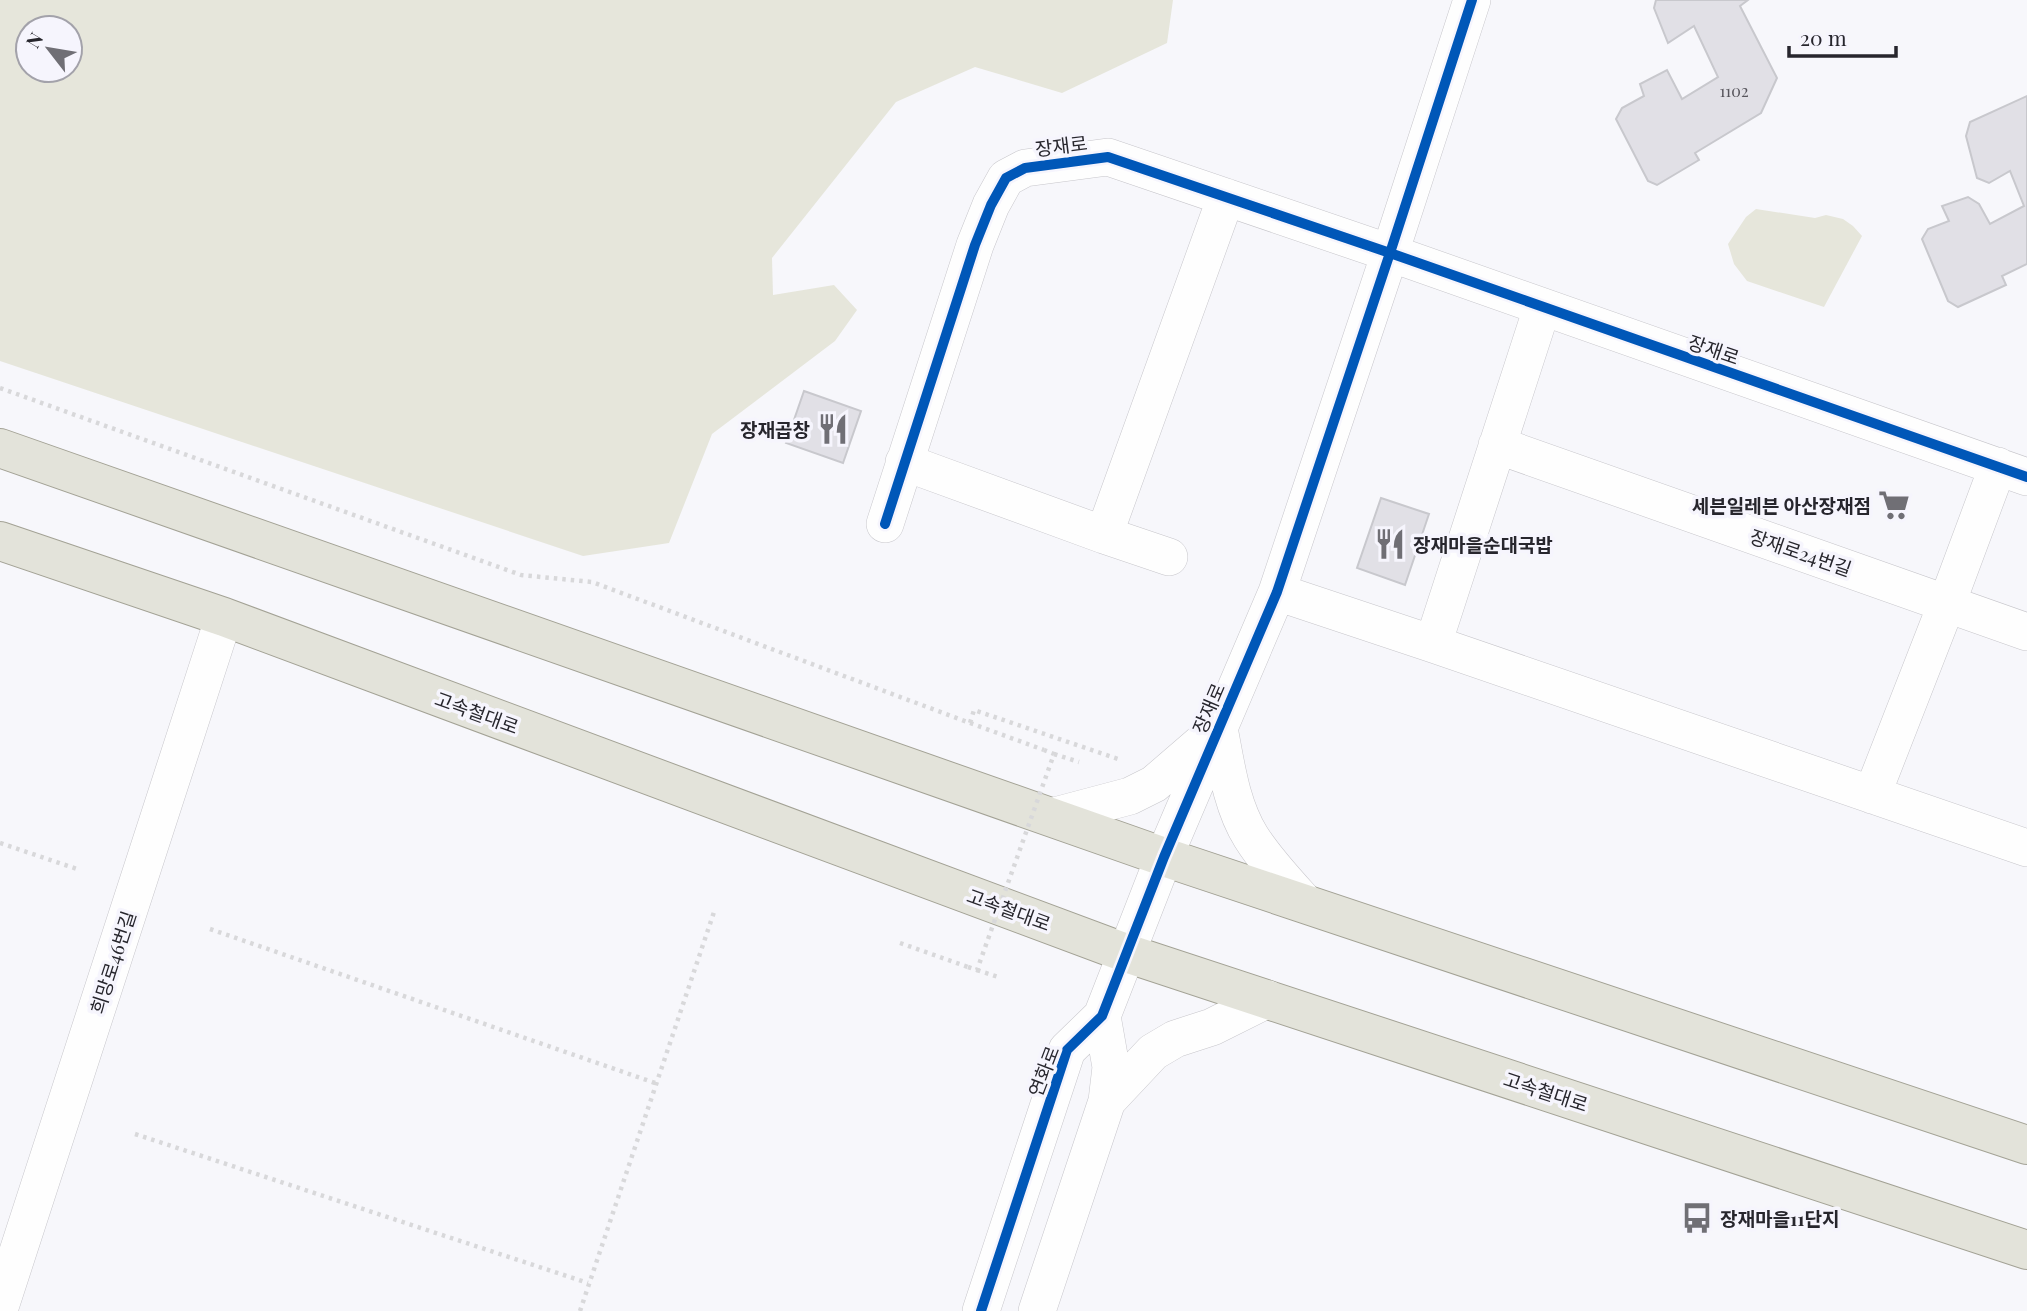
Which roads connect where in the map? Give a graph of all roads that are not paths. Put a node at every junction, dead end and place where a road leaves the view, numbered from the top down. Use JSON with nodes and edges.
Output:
{"nodes":[{"id":1,"x":1472,"y":0,"type":"edge"},
{"id":2,"x":1226,"y":197,"type":"junction"},
{"id":3,"x":1390,"y":253,"type":"junction"},
{"id":4,"x":1542,"y":308,"type":"junction"},
{"id":5,"x":1497,"y":444,"type":"junction"},
{"id":6,"x":0,"y":448,"type":"edge"},
{"id":7,"x":904,"y":462,"type":"junction"},
{"id":8,"x":2012,"y":471,"type":"edge"},
{"id":9,"x":885,"y":524,"type":"dead end"},
{"id":10,"x":1104,"y":535,"type":"junction"},
{"id":11,"x":0,"y":541,"type":"edge"},
{"id":12,"x":1169,"y":557,"type":"dead end"},
{"id":13,"x":1277,"y":592,"type":"junction"},
{"id":14,"x":1947,"y":603,"type":"junction"},
{"id":15,"x":224,"y":617,"type":"junction"},
{"id":16,"x":2027,"y":632,"type":"edge"},
{"id":17,"x":1433,"y":644,"type":"junction"},
{"id":18,"x":1219,"y":728,"type":"junction"},
{"id":19,"x":1872,"y":795,"type":"junction"},
{"id":20,"x":1051,"y":817,"type":"junction"},
{"id":21,"x":2027,"y":848,"type":"edge"},
{"id":22,"x":1164,"y":857,"type":"junction"},
{"id":23,"x":1306,"y":904,"type":"junction"},
{"id":24,"x":1126,"y":953,"type":"junction"},
{"id":25,"x":1268,"y":999,"type":"junction"},
{"id":26,"x":1102,"y":1016,"type":"junction"},
{"id":27,"x":1107,"y":1101,"type":"junction"},
{"id":28,"x":2027,"y":1145,"type":"edge"},
{"id":29,"x":2027,"y":1250,"type":"edge"},
{"id":30,"x":0,"y":1307,"type":"edge"},
{"id":31,"x":981,"y":1311,"type":"edge"},
{"id":32,"x":1037,"y":1311,"type":"edge"}],
"edges":[{"from":1,"to":3,"type":"street"},
{"from":2,"to":3,"type":"street","name":"장재로"},
{"from":2,"to":7,"type":"street","name":"장재로"},
{"from":2,"to":10,"type":"street"},
{"from":3,"to":4,"type":"street","name":"장재로"},
{"from":3,"to":13,"type":"street","name":"장재로"},
{"from":4,"to":5,"type":"street"},
{"from":4,"to":8,"type":"street","name":"장재로"},
{"from":5,"to":14,"type":"street","name":"장재로24번길"},
{"from":5,"to":17,"type":"street"},
{"from":6,"to":20,"type":"main road"},
{"from":7,"to":9,"type":"street","name":"장재로"},
{"from":7,"to":10,"type":"street"},
{"from":8,"to":14,"type":"street"},
{"from":10,"to":12,"type":"street"},
{"from":11,"to":15,"type":"main road","name":"고속철대로"},
{"from":13,"to":17,"type":"street"},
{"from":13,"to":18,"type":"street","name":"장재로"},
{"from":14,"to":16,"type":"street","name":"장재로24번길"},
{"from":14,"to":19,"type":"street"},
{"from":15,"to":24,"type":"main road","name":"고속철대로"},
{"from":15,"to":30,"type":"street","name":"희망로46번길"},
{"from":17,"to":19,"type":"street"},
{"from":18,"to":20,"type":"street"},
{"from":18,"to":22,"type":"street","name":"장재로"},
{"from":18,"to":23,"type":"street"},
{"from":19,"to":21,"type":"street"},
{"from":20,"to":22,"type":"main road"},
{"from":22,"to":23,"type":"main road"},
{"from":22,"to":24,"type":"street","name":"연화로"},
{"from":23,"to":28,"type":"main road"},
{"from":24,"to":25,"type":"main road","name":"고속철대로"},
{"from":24,"to":26,"type":"street","name":"연화로"},
{"from":25,"to":27,"type":"street"},
{"from":25,"to":29,"type":"main road","name":"고속철대로"},
{"from":26,"to":27,"type":"street"},
{"from":26,"to":31,"type":"street","name":"연화로"},
{"from":27,"to":32,"type":"street"}]}
